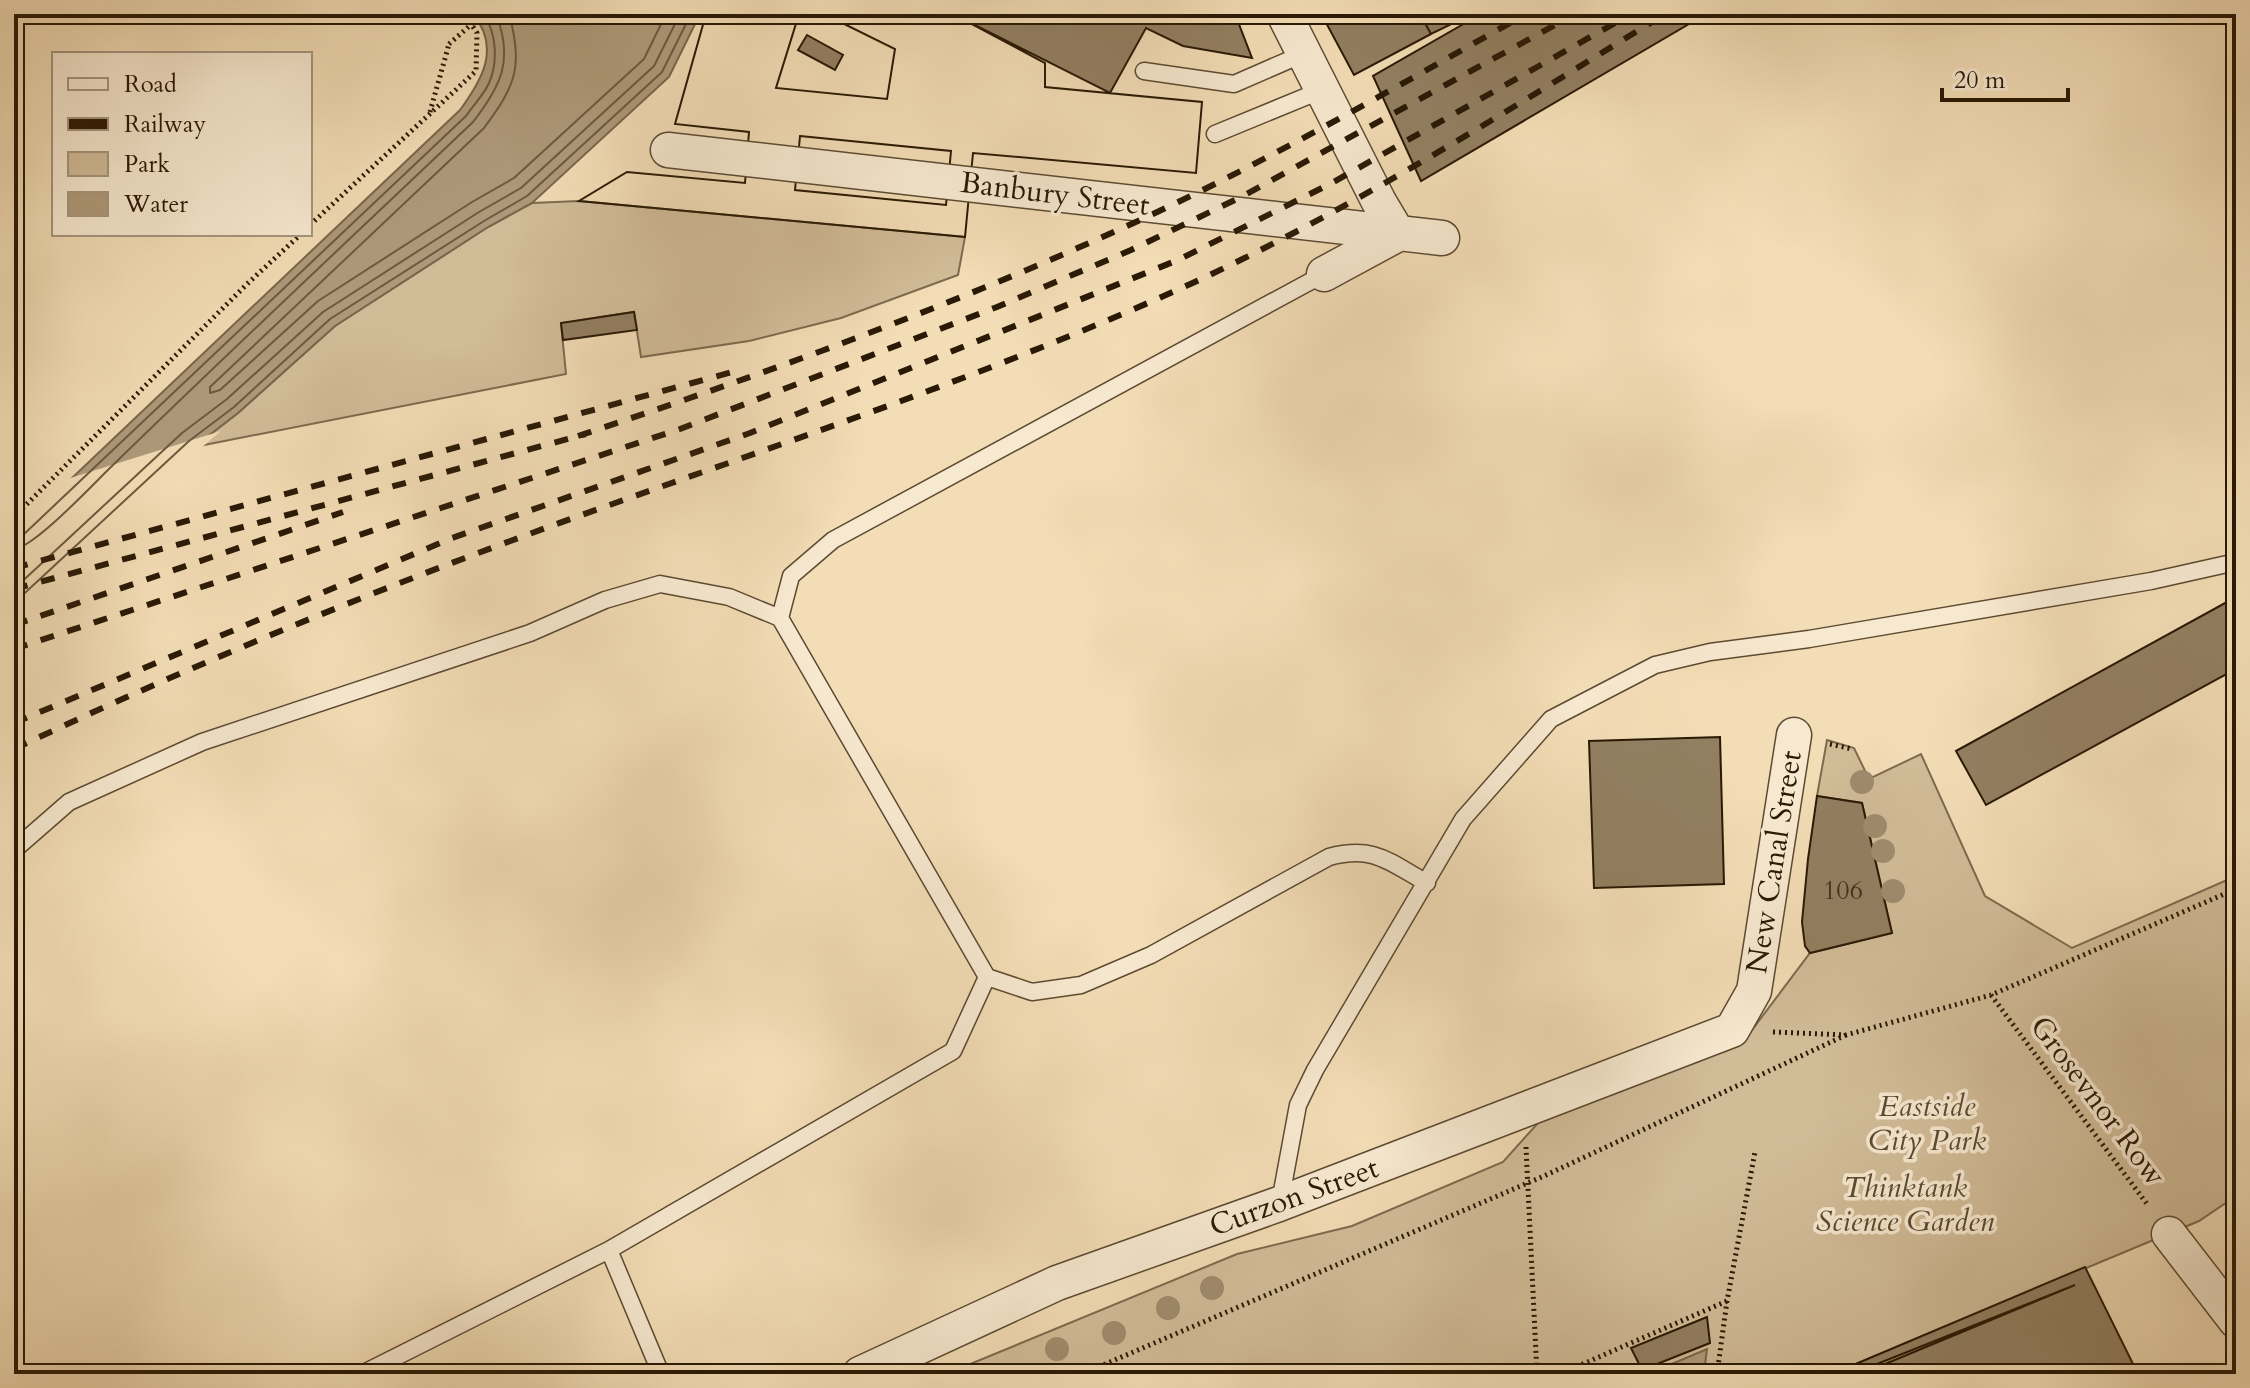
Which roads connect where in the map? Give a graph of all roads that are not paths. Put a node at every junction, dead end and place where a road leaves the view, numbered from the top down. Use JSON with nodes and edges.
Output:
{"nodes":[{"id":1,"x":1284,"y":14,"type":"edge"},
{"id":2,"x":1303,"y":54,"type":"junction"},
{"id":3,"x":1144,"y":71,"type":"dead end"},
{"id":4,"x":1322,"y":90,"type":"junction"},
{"id":5,"x":1215,"y":134,"type":"dead end"},
{"id":6,"x":668,"y":150,"type":"dead end"},
{"id":7,"x":1398,"y":234,"type":"junction"},
{"id":8,"x":1442,"y":238,"type":"dead end"},
{"id":9,"x":1324,"y":274,"type":"joint"},
{"id":10,"x":2236,"y":562,"type":"edge"},
{"id":11,"x":780,"y":618,"type":"junction"},
{"id":12,"x":1794,"y":735,"type":"dead end"},
{"id":13,"x":14,"y":850,"type":"edge"},
{"id":14,"x":1427,"y":883,"type":"junction"},
{"id":15,"x":987,"y":977,"type":"junction"},
{"id":16,"x":1732,"y":1030,"type":"joint"},
{"id":17,"x":1279,"y":1204,"type":"junction"},
{"id":18,"x":2169,"y":1234,"type":"road end"},
{"id":19,"x":609,"y":1250,"type":"junction"},
{"id":20,"x":2236,"y":1321,"type":"edge"},
{"id":21,"x":362,"y":1374,"type":"edge"},
{"id":22,"x":661,"y":1374,"type":"edge"},
{"id":23,"x":860,"y":1374,"type":"edge"}],
"edges":[{"from":1,"to":2,"type":"street"},
{"from":2,"to":3,"type":"lane"},
{"from":2,"to":4,"type":"street"},
{"from":4,"to":5,"type":"lane"},
{"from":4,"to":7,"type":"street"},
{"from":6,"to":7,"type":"street","name":"Banbury Street"},
{"from":7,"to":8,"type":"street","name":"Banbury Street"},
{"from":7,"to":9,"type":"street"},
{"from":9,"to":11,"type":"lane"},
{"from":10,"to":14,"type":"lane"},
{"from":11,"to":13,"type":"lane"},
{"from":11,"to":15,"type":"lane"},
{"from":12,"to":16,"type":"street","name":"New Canal Street"},
{"from":14,"to":15,"type":"lane"},
{"from":14,"to":17,"type":"lane"},
{"from":15,"to":19,"type":"lane"},
{"from":16,"to":17,"type":"street","name":"Curzon Street"},
{"from":17,"to":23,"type":"street","name":"Curzon Street"},
{"from":18,"to":20,"type":"street"},
{"from":19,"to":21,"type":"lane"},
{"from":19,"to":22,"type":"lane"}]}
